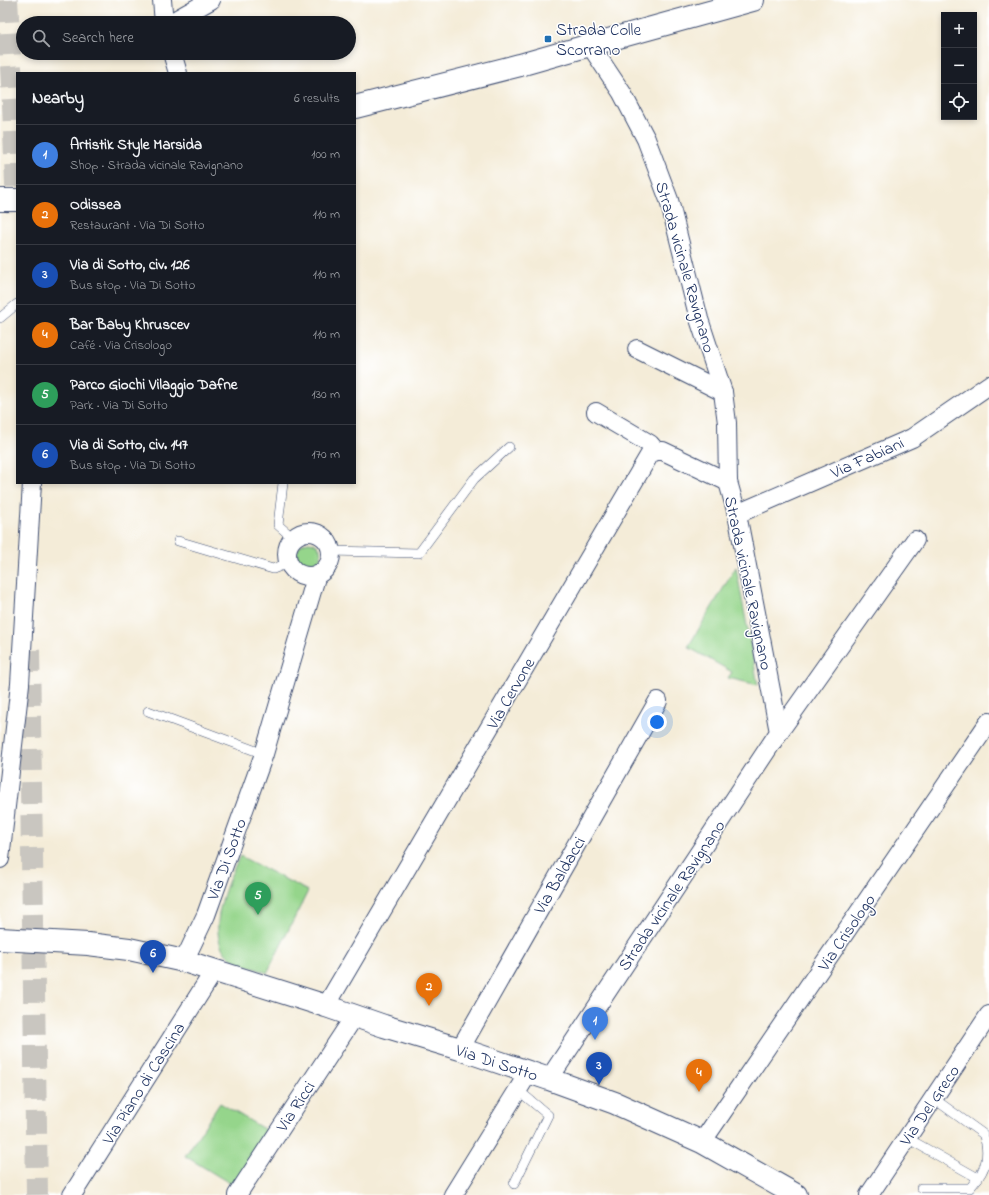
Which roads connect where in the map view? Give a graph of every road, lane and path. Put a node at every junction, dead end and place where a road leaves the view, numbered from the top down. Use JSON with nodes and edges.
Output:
{"nodes":[{"id":1,"x":162,"y":0,"type":"edge"},
{"id":2,"x":211,"y":0,"type":"edge"},
{"id":3,"x":753,"y":0,"type":"edge"},
{"id":4,"x":163,"y":16,"type":"edge"},
{"id":5,"x":182,"y":16,"type":"edge"},
{"id":6,"x":590,"y":45,"type":"junction"},
{"id":7,"x":174,"y":60,"type":"edge"},
{"id":8,"x":178,"y":72,"type":"edge"},
{"id":9,"x":356,"y":107,"type":"edge"},
{"id":10,"x":16,"y":305,"type":"edge"},
{"id":11,"x":0,"y":318,"type":"edge"},
{"id":12,"x":637,"y":349,"type":"dead end"},
{"id":13,"x":989,"y":385,"type":"edge"},
{"id":14,"x":723,"y":392,"type":"junction"},
{"id":15,"x":596,"y":412,"type":"dead end"},
{"id":16,"x":509,"y":447,"type":"dead end"},
{"id":17,"x":656,"y":451,"type":"junction"},
{"id":18,"x":728,"y":482,"type":"junction"},
{"id":19,"x":32,"y":484,"type":"edge"},
{"id":20,"x":283,"y":484,"type":"edge"},
{"id":21,"x":737,"y":514,"type":"junction"},
{"id":22,"x":293,"y":538,"type":"junction"},
{"id":23,"x":915,"y":540,"type":"dead end"},
{"id":24,"x":178,"y":541,"type":"dead end"},
{"id":25,"x":330,"y":551,"type":"junction"},
{"id":26,"x":288,"y":563,"type":"junction"},
{"id":27,"x":317,"y":574,"type":"junction"},
{"id":28,"x":658,"y":701,"type":"dead end"},
{"id":29,"x":148,"y":711,"type":"dead end"},
{"id":30,"x":989,"y":722,"type":"edge"},
{"id":31,"x":779,"y":732,"type":"junction"},
{"id":32,"x":264,"y":754,"type":"junction"},
{"id":33,"x":0,"y":860,"type":"edge"},
{"id":34,"x":0,"y":939,"type":"edge"},
{"id":35,"x":184,"y":962,"type":"junction"},
{"id":36,"x":214,"y":971,"type":"junction"},
{"id":37,"x":326,"y":1006,"type":"junction"},
{"id":38,"x":989,"y":1015,"type":"edge"},
{"id":39,"x":354,"y":1017,"type":"junction"},
{"id":40,"x":460,"y":1049,"type":"junction"},
{"id":41,"x":549,"y":1079,"type":"junction"},
{"id":42,"x":523,"y":1081,"type":"junction"},
{"id":43,"x":933,"y":1098,"type":"junction"},
{"id":44,"x":907,"y":1138,"type":"junction"},
{"id":45,"x":702,"y":1142,"type":"junction"},
{"id":46,"x":978,"y":1178,"type":"junction"},
{"id":47,"x":514,"y":1184,"type":"dead end"},
{"id":48,"x":921,"y":1188,"type":"dead end"},
{"id":49,"x":785,"y":1192,"type":"edge"},
{"id":50,"x":72,"y":1195,"type":"edge"},
{"id":51,"x":237,"y":1195,"type":"edge"},
{"id":52,"x":453,"y":1195,"type":"edge"},
{"id":53,"x":869,"y":1195,"type":"edge"}],
"edges":[{"from":1,"to":4,"type":"street"},
{"from":2,"to":5,"type":"street"},
{"from":3,"to":6,"type":"street"},
{"from":6,"to":9,"type":"street"},
{"from":6,"to":14,"type":"street","name":"Strada vicinale Ravignano"},
{"from":7,"to":8,"type":"street"},
{"from":10,"to":11,"type":"lane"},
{"from":12,"to":14,"type":"street"},
{"from":13,"to":21,"type":"street","name":"Via Fabiani"},
{"from":14,"to":18,"type":"street","name":"Strada vicinale Ravignano"},
{"from":15,"to":17,"type":"street"},
{"from":16,"to":25,"type":"lane"},
{"from":17,"to":18,"type":"street"},
{"from":17,"to":37,"type":"street","name":"Via Cervone"},
{"from":18,"to":21,"type":"street","name":"Strada vicinale Ravignano"},
{"from":19,"to":33,"type":"street"},
{"from":20,"to":22,"type":"lane"},
{"from":21,"to":31,"type":"street","name":"Strada vicinale Ravignano"},
{"from":22,"to":25,"type":"street"},
{"from":22,"to":26,"type":"street"},
{"from":23,"to":31,"type":"street"},
{"from":24,"to":26,"type":"lane"},
{"from":25,"to":27,"type":"street"},
{"from":26,"to":27,"type":"street"},
{"from":27,"to":32,"type":"street","name":"Via Di Sotto"},
{"from":28,"to":40,"type":"street","name":"Via Baldacci"},
{"from":29,"to":32,"type":"lane"},
{"from":30,"to":45,"type":"street","name":"Via Crisologo"},
{"from":31,"to":41,"type":"street","name":"Strada vicinale Ravignano"},
{"from":32,"to":35,"type":"street","name":"Via Di Sotto"},
{"from":34,"to":35,"type":"street","name":"Via Di Sotto"},
{"from":35,"to":36,"type":"street","name":"Via Di Sotto"},
{"from":36,"to":37,"type":"street","name":"Via Di Sotto"},
{"from":36,"to":50,"type":"street","name":"Via Piano di Cascina"},
{"from":37,"to":39,"type":"street","name":"Via Di Sotto"},
{"from":38,"to":43,"type":"street","name":"Via Del Greco"},
{"from":39,"to":40,"type":"street","name":"Via Di Sotto"},
{"from":39,"to":51,"type":"street","name":"Via Ricci"},
{"from":40,"to":42,"type":"street","name":"Via Di Sotto"},
{"from":41,"to":42,"type":"street","name":"Via Di Sotto"},
{"from":41,"to":45,"type":"street","name":"Via Di Sotto"},
{"from":42,"to":47,"type":"lane"},
{"from":42,"to":52,"type":"street"},
{"from":43,"to":44,"type":"street","name":"Via Del Greco"},
{"from":43,"to":46,"type":"lane"},
{"from":44,"to":46,"type":"lane"},
{"from":44,"to":53,"type":"street","name":"Via Del Greco"},
{"from":45,"to":49,"type":"street","name":"Via Di Sotto"},
{"from":46,"to":48,"type":"lane"}]}
